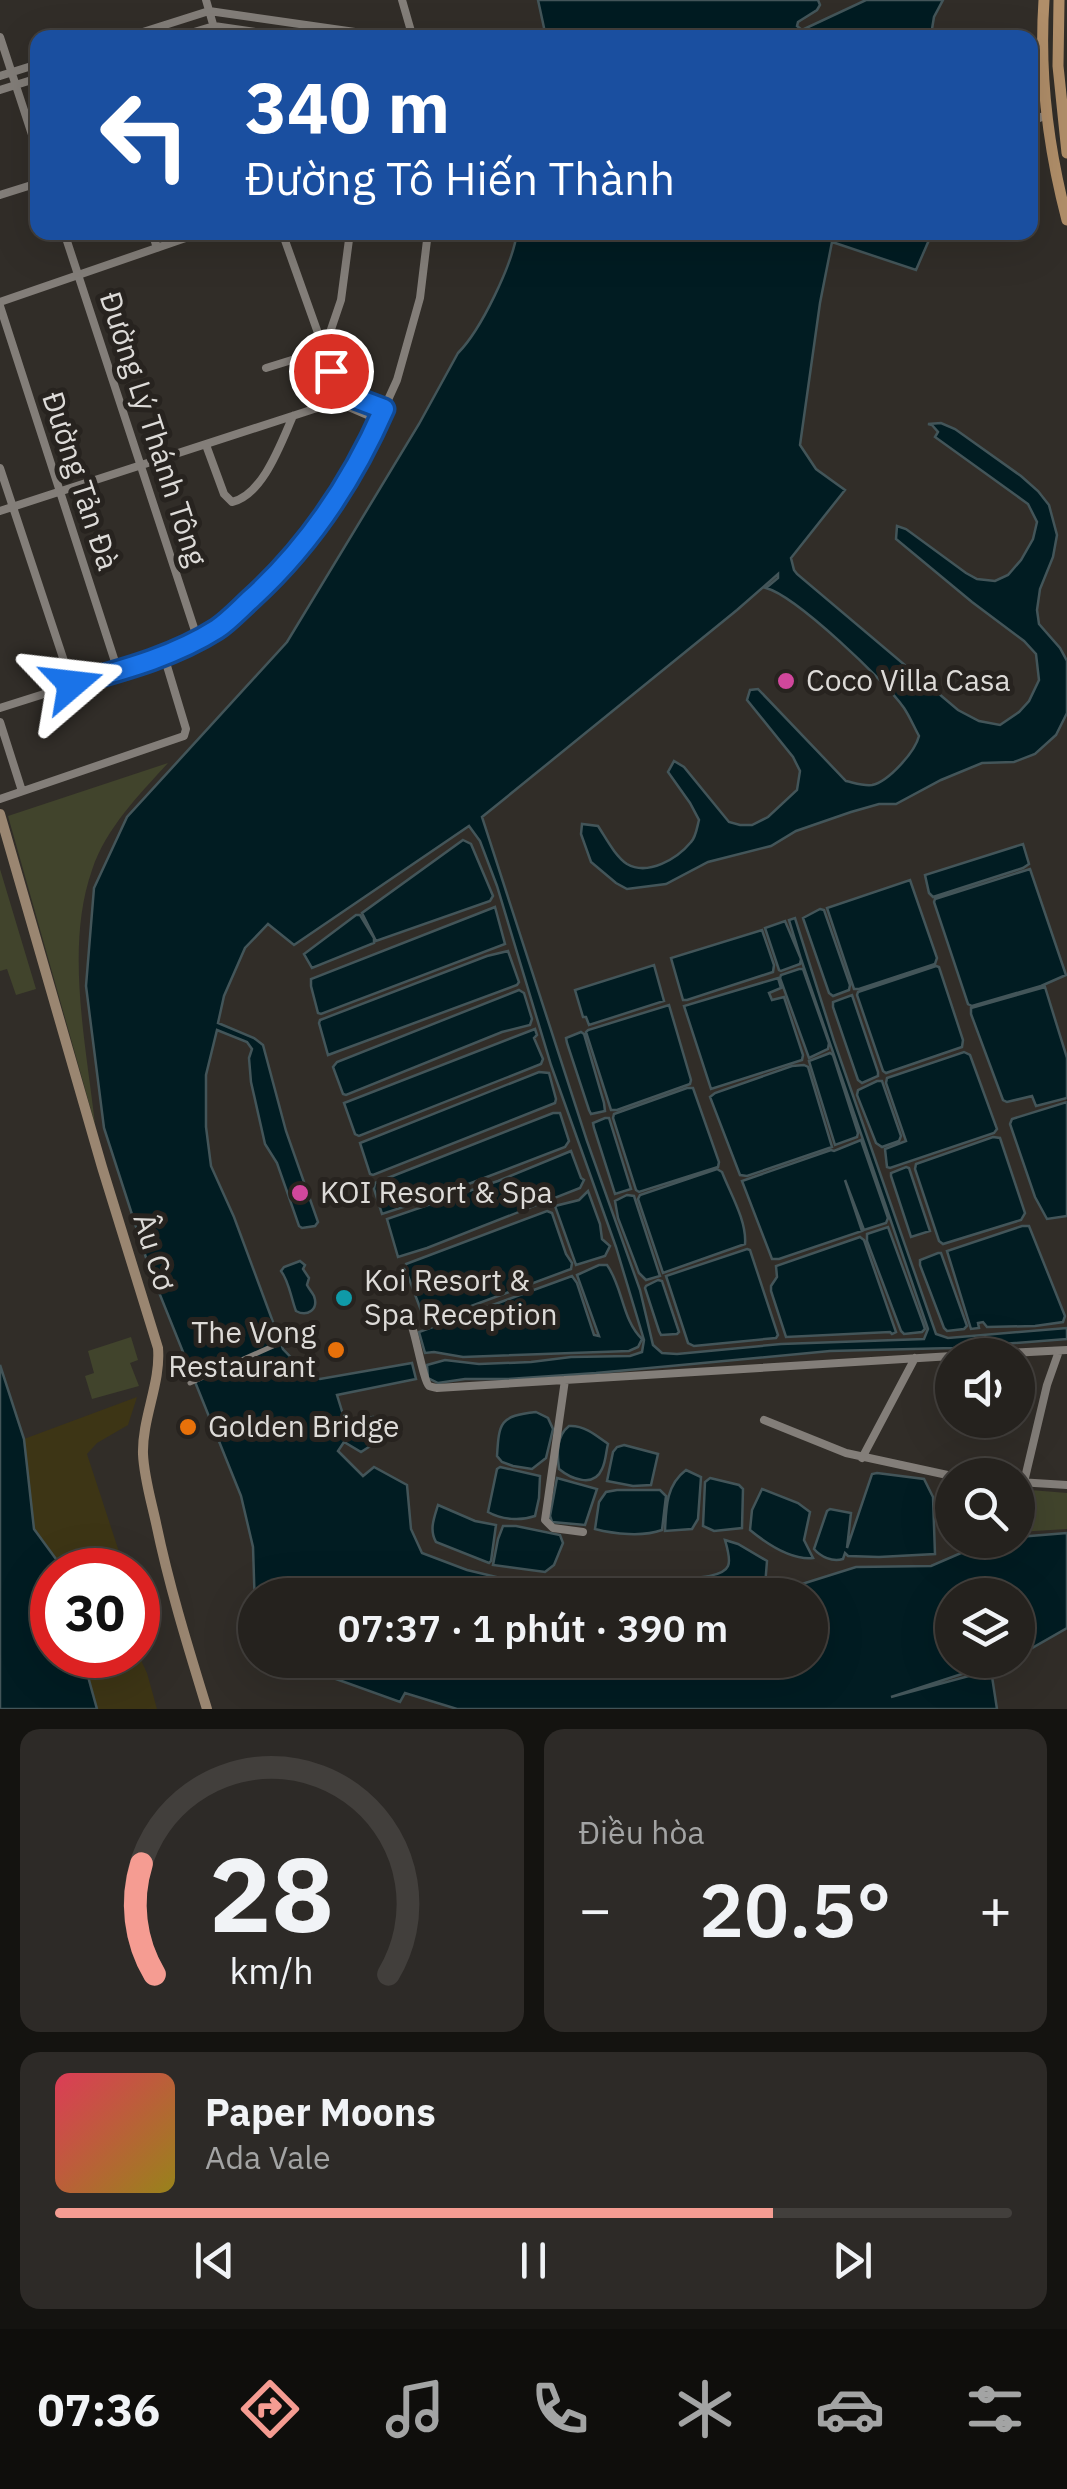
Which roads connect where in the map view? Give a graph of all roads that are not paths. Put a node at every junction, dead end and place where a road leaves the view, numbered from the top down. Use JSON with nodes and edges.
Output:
{"nodes":[{"id":1,"x":206,"y":0,"type":"edge"},
{"id":2,"x":402,"y":0,"type":"edge"},
{"id":3,"x":1044,"y":0,"type":"edge"},
{"id":4,"x":1058,"y":0,"type":"edge"},
{"id":5,"x":209,"y":12,"type":"junction"},
{"id":6,"x":214,"y":26,"type":"junction"},
{"id":7,"x":150,"y":30,"type":"edge"},
{"id":8,"x":201,"y":30,"type":"edge"},
{"id":9,"x":215,"y":30,"type":"edge"},
{"id":10,"x":242,"y":30,"type":"edge"},
{"id":11,"x":339,"y":30,"type":"edge"},
{"id":12,"x":411,"y":30,"type":"edge"},
{"id":13,"x":0,"y":36,"type":"edge"},
{"id":14,"x":30,"y":66,"type":"edge"},
{"id":15,"x":11,"y":72,"type":"junction"},
{"id":16,"x":0,"y":76,"type":"edge"},
{"id":17,"x":30,"y":80,"type":"edge"},
{"id":18,"x":15,"y":84,"type":"junction"},
{"id":19,"x":0,"y":90,"type":"edge"},
{"id":20,"x":1064,"y":99,"type":"edge"},
{"id":21,"x":1046,"y":115,"type":"junction"},
{"id":22,"x":1038,"y":118,"type":"edge"},
{"id":23,"x":30,"y":129,"type":"edge"},
{"id":24,"x":1067,"y":153,"type":"edge"},
{"id":25,"x":30,"y":186,"type":"edge"},
{"id":26,"x":0,"y":196,"type":"edge"},
{"id":27,"x":1067,"y":220,"type":"edge"},
{"id":28,"x":67,"y":240,"type":"edge"},
{"id":29,"x":154,"y":240,"type":"edge"},
{"id":30,"x":179,"y":240,"type":"edge"},
{"id":31,"x":285,"y":240,"type":"edge"},
{"id":32,"x":349,"y":240,"type":"edge"},
{"id":33,"x":427,"y":240,"type":"edge"},
{"id":34,"x":157,"y":248,"type":"junction"},
{"id":35,"x":78,"y":275,"type":"junction"},
{"id":36,"x":0,"y":304,"type":"edge"},
{"id":37,"x":324,"y":350,"type":"junction"},
{"id":38,"x":266,"y":368,"type":"dead end"},
{"id":39,"x":337,"y":396,"type":"junction"},
{"id":40,"x":384,"y":409,"type":"junction"},
{"id":41,"x":293,"y":416,"type":"junction"},
{"id":42,"x":379,"y":420,"type":"junction"},
{"id":43,"x":206,"y":445,"type":"junction"},
{"id":44,"x":141,"y":466,"type":"junction"},
{"id":45,"x":0,"y":468,"type":"edge"},
{"id":46,"x":60,"y":492,"type":"junction"},
{"id":47,"x":13,"y":507,"type":"junction"},
{"id":48,"x":0,"y":511,"type":"edge"},
{"id":49,"x":198,"y":640,"type":"junction"},
{"id":50,"x":164,"y":656,"type":"junction"},
{"id":51,"x":118,"y":671,"type":"junction"},
{"id":52,"x":72,"y":684,"type":"junction"},
{"id":53,"x":0,"y":708,"type":"edge"},
{"id":54,"x":0,"y":722,"type":"edge"},
{"id":55,"x":22,"y":791,"type":"junction"},
{"id":56,"x":0,"y":799,"type":"edge"},
{"id":57,"x":0,"y":814,"type":"edge"},
{"id":58,"x":412,"y":1327,"type":"dead end"},
{"id":59,"x":293,"y":1337,"type":"dead end"},
{"id":60,"x":1063,"y":1350,"type":"edge"},
{"id":61,"x":1035,"y":1352,"type":"edge"},
{"id":62,"x":935,"y":1357,"type":"edge"},
{"id":63,"x":915,"y":1358,"type":"junction"},
{"id":64,"x":566,"y":1380,"type":"junction"},
{"id":65,"x":190,"y":1383,"type":"dead end"},
{"id":66,"x":764,"y":1420,"type":"dead end"},
{"id":67,"x":862,"y":1458,"type":"junction"},
{"id":68,"x":1027,"y":1458,"type":"edge"},
{"id":69,"x":935,"y":1473,"type":"edge"},
{"id":70,"x":1035,"y":1483,"type":"edge"},
{"id":71,"x":1067,"y":1485,"type":"edge"},
{"id":72,"x":583,"y":1532,"type":"dead end"},
{"id":73,"x":207,"y":1709,"type":"edge"}],
"edges":[{"from":1,"to":5,"type":"street"},
{"from":2,"to":12,"type":"street"},
{"from":3,"to":21,"type":"main road"},
{"from":4,"to":20,"type":"main road"},
{"from":5,"to":6,"type":"street"},
{"from":5,"to":7,"type":"street"},
{"from":5,"to":11,"type":"street"},
{"from":6,"to":8,"type":"street"},
{"from":6,"to":9,"type":"street"},
{"from":6,"to":10,"type":"street"},
{"from":13,"to":15,"type":"street"},
{"from":14,"to":15,"type":"street"},
{"from":15,"to":16,"type":"street"},
{"from":15,"to":18,"type":"street"},
{"from":17,"to":18,"type":"street"},
{"from":18,"to":19,"type":"street"},
{"from":18,"to":23,"type":"street"},
{"from":20,"to":24,"type":"main road"},
{"from":21,"to":22,"type":"street"},
{"from":21,"to":27,"type":"main road"},
{"from":25,"to":26,"type":"street"},
{"from":28,"to":35,"type":"street","name":"Đường Lý Thánh Tông"},
{"from":29,"to":34,"type":"street"},
{"from":30,"to":34,"type":"street"},
{"from":31,"to":37,"type":"street"},
{"from":32,"to":37,"type":"street"},
{"from":33,"to":40,"type":"street"},
{"from":34,"to":35,"type":"street"},
{"from":35,"to":36,"type":"street"},
{"from":35,"to":44,"type":"street","name":"Đường Lý Thánh Tông"},
{"from":36,"to":46,"type":"street","name":"Đường Tản Đà"},
{"from":37,"to":38,"type":"street"},
{"from":37,"to":39,"type":"street"},
{"from":39,"to":40,"type":"street"},
{"from":39,"to":41,"type":"street"},
{"from":39,"to":42,"type":"street"},
{"from":40,"to":42,"type":"street"},
{"from":41,"to":43,"type":"street"},
{"from":41,"to":43,"type":"street"},
{"from":42,"to":49,"type":"street"},
{"from":43,"to":44,"type":"street"},
{"from":44,"to":46,"type":"street"},
{"from":44,"to":49,"type":"street","name":"Đường Lý Thánh Tông"},
{"from":45,"to":47,"type":"street"},
{"from":46,"to":47,"type":"street"},
{"from":46,"to":51,"type":"street","name":"Đường Tản Đà"},
{"from":47,"to":48,"type":"street"},
{"from":47,"to":52,"type":"street"},
{"from":49,"to":50,"type":"street"},
{"from":50,"to":51,"type":"street"},
{"from":50,"to":55,"type":"street"},
{"from":51,"to":52,"type":"street"},
{"from":52,"to":53,"type":"street"},
{"from":54,"to":55,"type":"street"},
{"from":55,"to":56,"type":"street"},
{"from":57,"to":73,"type":"main road","name":"Âu Cơ"},
{"from":58,"to":64,"type":"street"},
{"from":59,"to":65,"type":"street"},
{"from":60,"to":61,"type":"street"},
{"from":60,"to":68,"type":"street"},
{"from":62,"to":63,"type":"street"},
{"from":63,"to":64,"type":"street"},
{"from":63,"to":67,"type":"street"},
{"from":64,"to":72,"type":"street"},
{"from":66,"to":67,"type":"street"},
{"from":67,"to":69,"type":"street"},
{"from":70,"to":71,"type":"street"}]}
